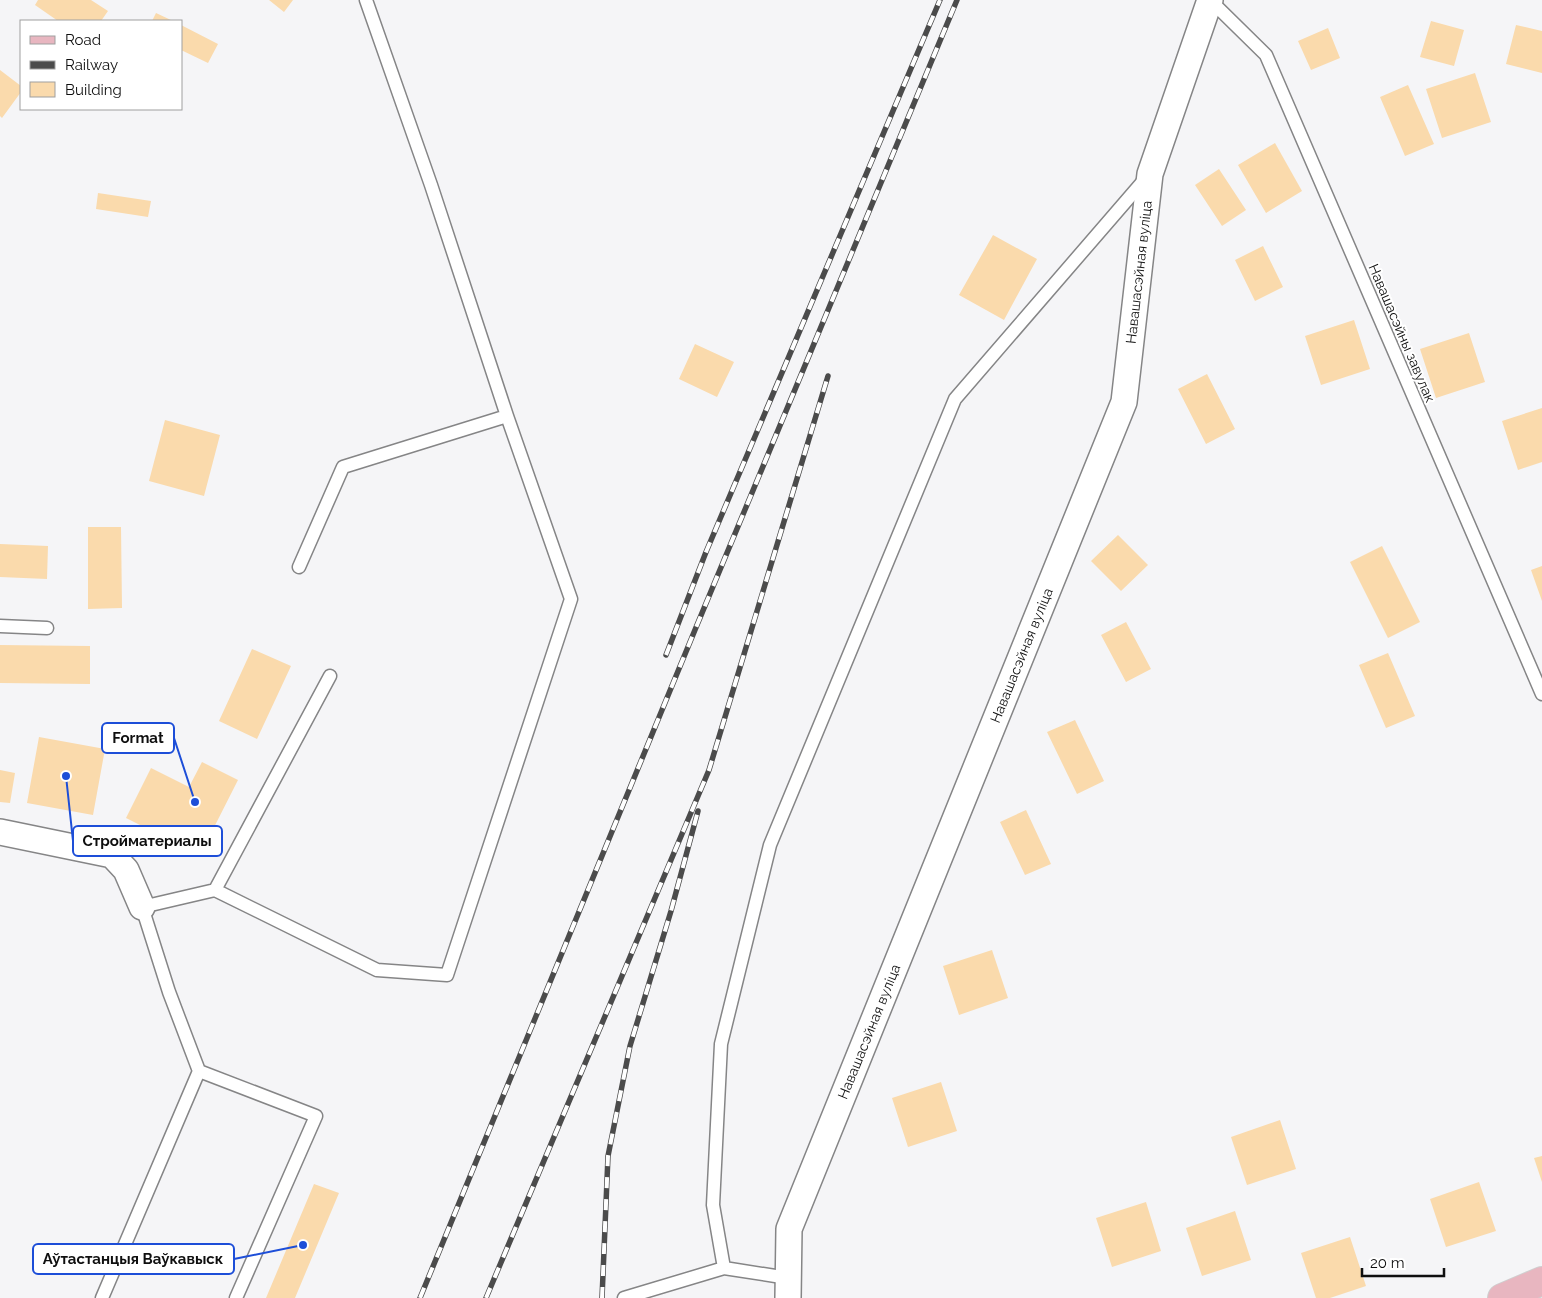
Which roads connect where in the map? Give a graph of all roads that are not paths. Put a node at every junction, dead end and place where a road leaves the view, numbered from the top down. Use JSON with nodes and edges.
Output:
{"nodes":[{"id":1,"x":366,"y":0,"type":"edge"},
{"id":2,"x":1210,"y":0,"type":"edge"},
{"id":3,"x":1150,"y":174,"type":"junction"},
{"id":4,"x":507,"y":416,"type":"junction"},
{"id":5,"x":299,"y":567,"type":"dead end"},
{"id":6,"x":0,"y":626,"type":"edge"},
{"id":7,"x":46,"y":628,"type":"dead end"},
{"id":8,"x":330,"y":676,"type":"dead end"},
{"id":9,"x":1542,"y":694,"type":"edge"},
{"id":10,"x":0,"y":832,"type":"edge"},
{"id":11,"x":215,"y":890,"type":"junction"},
{"id":12,"x":142,"y":907,"type":"junction"},
{"id":13,"x":199,"y":1071,"type":"junction"},
{"id":14,"x":724,"y":1268,"type":"junction"},
{"id":15,"x":1542,"y":1281,"type":"edge"},
{"id":16,"x":788,"y":1288,"type":"edge"},
{"id":17,"x":102,"y":1298,"type":"edge"},
{"id":18,"x":236,"y":1298,"type":"edge"},
{"id":19,"x":624,"y":1298,"type":"edge"},
{"id":20,"x":1502,"y":1298,"type":"edge"}],
"edges":[{"from":1,"to":4,"type":"lane"},
{"from":2,"to":3,"type":"street","name":"Навашасэйная вуліца"},
{"from":2,"to":9,"type":"lane","name":"Навашасэйны завулак"},
{"from":3,"to":14,"type":"lane"},
{"from":3,"to":16,"type":"street","name":"Навашасэйная вуліца"},
{"from":4,"to":5,"type":"lane"},
{"from":4,"to":11,"type":"lane"},
{"from":6,"to":7,"type":"lane"},
{"from":8,"to":11,"type":"lane"},
{"from":10,"to":12,"type":"street"},
{"from":11,"to":12,"type":"lane"},
{"from":12,"to":13,"type":"lane"},
{"from":13,"to":17,"type":"lane"},
{"from":13,"to":18,"type":"lane"},
{"from":14,"to":16,"type":"lane"},
{"from":14,"to":19,"type":"lane"},
{"from":15,"to":20,"type":"main road"}]}
